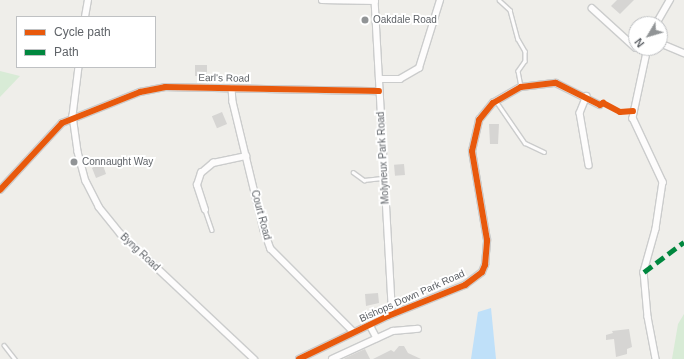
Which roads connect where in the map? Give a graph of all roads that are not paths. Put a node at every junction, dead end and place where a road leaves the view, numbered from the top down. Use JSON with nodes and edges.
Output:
{"nodes":[{"id":1,"x":88,"y":0,"type":"edge"},
{"id":2,"x":322,"y":0,"type":"edge"},
{"id":3,"x":440,"y":0,"type":"edge"},
{"id":4,"x":499,"y":0,"type":"edge"},
{"id":5,"x":670,"y":0,"type":"edge"},
{"id":6,"x":375,"y":1,"type":"edge"},
{"id":7,"x":592,"y":8,"type":"dead end"},
{"id":8,"x":85,"y":16,"type":"edge"},
{"id":9,"x":661,"y":16,"type":"edge"},
{"id":10,"x":628,"y":41,"type":"edge"},
{"id":11,"x":668,"y":46,"type":"edge"},
{"id":12,"x":684,"y":53,"type":"edge"},
{"id":13,"x":646,"y":57,"type":"edge"},
{"id":14,"x":78,"y":68,"type":"edge"},
{"id":15,"x":379,"y":79,"type":"junction"},
{"id":16,"x":521,"y":87,"type":"junction"},
{"id":17,"x":232,"y":88,"type":"junction"},
{"id":18,"x":379,"y":91,"type":"junction"},
{"id":19,"x":587,"y":96,"type":"junction"},
{"id":20,"x":496,"y":101,"type":"junction"},
{"id":21,"x":600,"y":105,"type":"dead end"},
{"id":22,"x":73,"y":116,"type":"junction"},
{"id":23,"x":544,"y":152,"type":"dead end"},
{"id":24,"x":246,"y":156,"type":"junction"},
{"id":25,"x":589,"y":165,"type":"dead end"},
{"id":26,"x":353,"y":172,"type":"dead end"},
{"id":27,"x":384,"y":178,"type":"junction"},
{"id":28,"x":0,"y":190,"type":"edge"},
{"id":29,"x":205,"y":210,"type":"joint"},
{"id":30,"x":212,"y":230,"type":"dead end"},
{"id":31,"x":388,"y":316,"type":"junction"},
{"id":32,"x":370,"y":325,"type":"junction"},
{"id":33,"x":418,"y":329,"type":"dead end"},
{"id":34,"x":354,"y":332,"type":"junction"},
{"id":35,"x":377,"y":338,"type":"junction"},
{"id":36,"x":4,"y":345,"type":"dead end"},
{"id":37,"x":16,"y":359,"type":"edge"},
{"id":38,"x":254,"y":359,"type":"edge"},
{"id":39,"x":299,"y":359,"type":"edge"},
{"id":40,"x":332,"y":359,"type":"edge"},
{"id":41,"x":656,"y":359,"type":"edge"}],
"edges":[{"from":1,"to":8,"type":"street"},
{"from":2,"to":6,"type":"street"},
{"from":3,"to":15,"type":"street"},
{"from":4,"to":16,"type":"lane"},
{"from":5,"to":9,"type":"street"},
{"from":6,"to":15,"type":"street","name":"Molyneux Park Road"},
{"from":7,"to":10,"type":"street"},
{"from":11,"to":12,"type":"street"},
{"from":13,"to":41,"type":"street"},
{"from":14,"to":22,"type":"street","name":"Byng Road"},
{"from":15,"to":18,"type":"street","name":"Molyneux Park Road"},
{"from":16,"to":19,"type":"street","name":"Bishops Down Park Road"},
{"from":16,"to":20,"type":"street","name":"Bishops Down Park Road"},
{"from":17,"to":18,"type":"street","name":"Earl's Road"},
{"from":17,"to":22,"type":"street","name":"Earl's Road"},
{"from":17,"to":24,"type":"street","name":"Court Road"},
{"from":18,"to":27,"type":"street","name":"Molyneux Park Road"},
{"from":19,"to":21,"type":"street","name":"Bishops Down Park Road"},
{"from":19,"to":25,"type":"street"},
{"from":20,"to":23,"type":"lane"},
{"from":20,"to":31,"type":"street","name":"Bishops Down Park Road"},
{"from":22,"to":28,"type":"street"},
{"from":22,"to":38,"type":"street","name":"Byng Road"},
{"from":24,"to":29,"type":"street"},
{"from":24,"to":34,"type":"street","name":"Court Road"},
{"from":26,"to":27,"type":"lane"},
{"from":27,"to":31,"type":"street","name":"Molyneux Park Road"},
{"from":29,"to":30,"type":"lane"},
{"from":31,"to":32,"type":"street","name":"Bishops Down Park Road"},
{"from":32,"to":34,"type":"street","name":"Bishops Down Park Road"},
{"from":32,"to":35,"type":"street"},
{"from":33,"to":35,"type":"street"},
{"from":34,"to":39,"type":"street","name":"Bishops Down Park Road"},
{"from":35,"to":40,"type":"street"},
{"from":36,"to":37,"type":"lane"}]}
